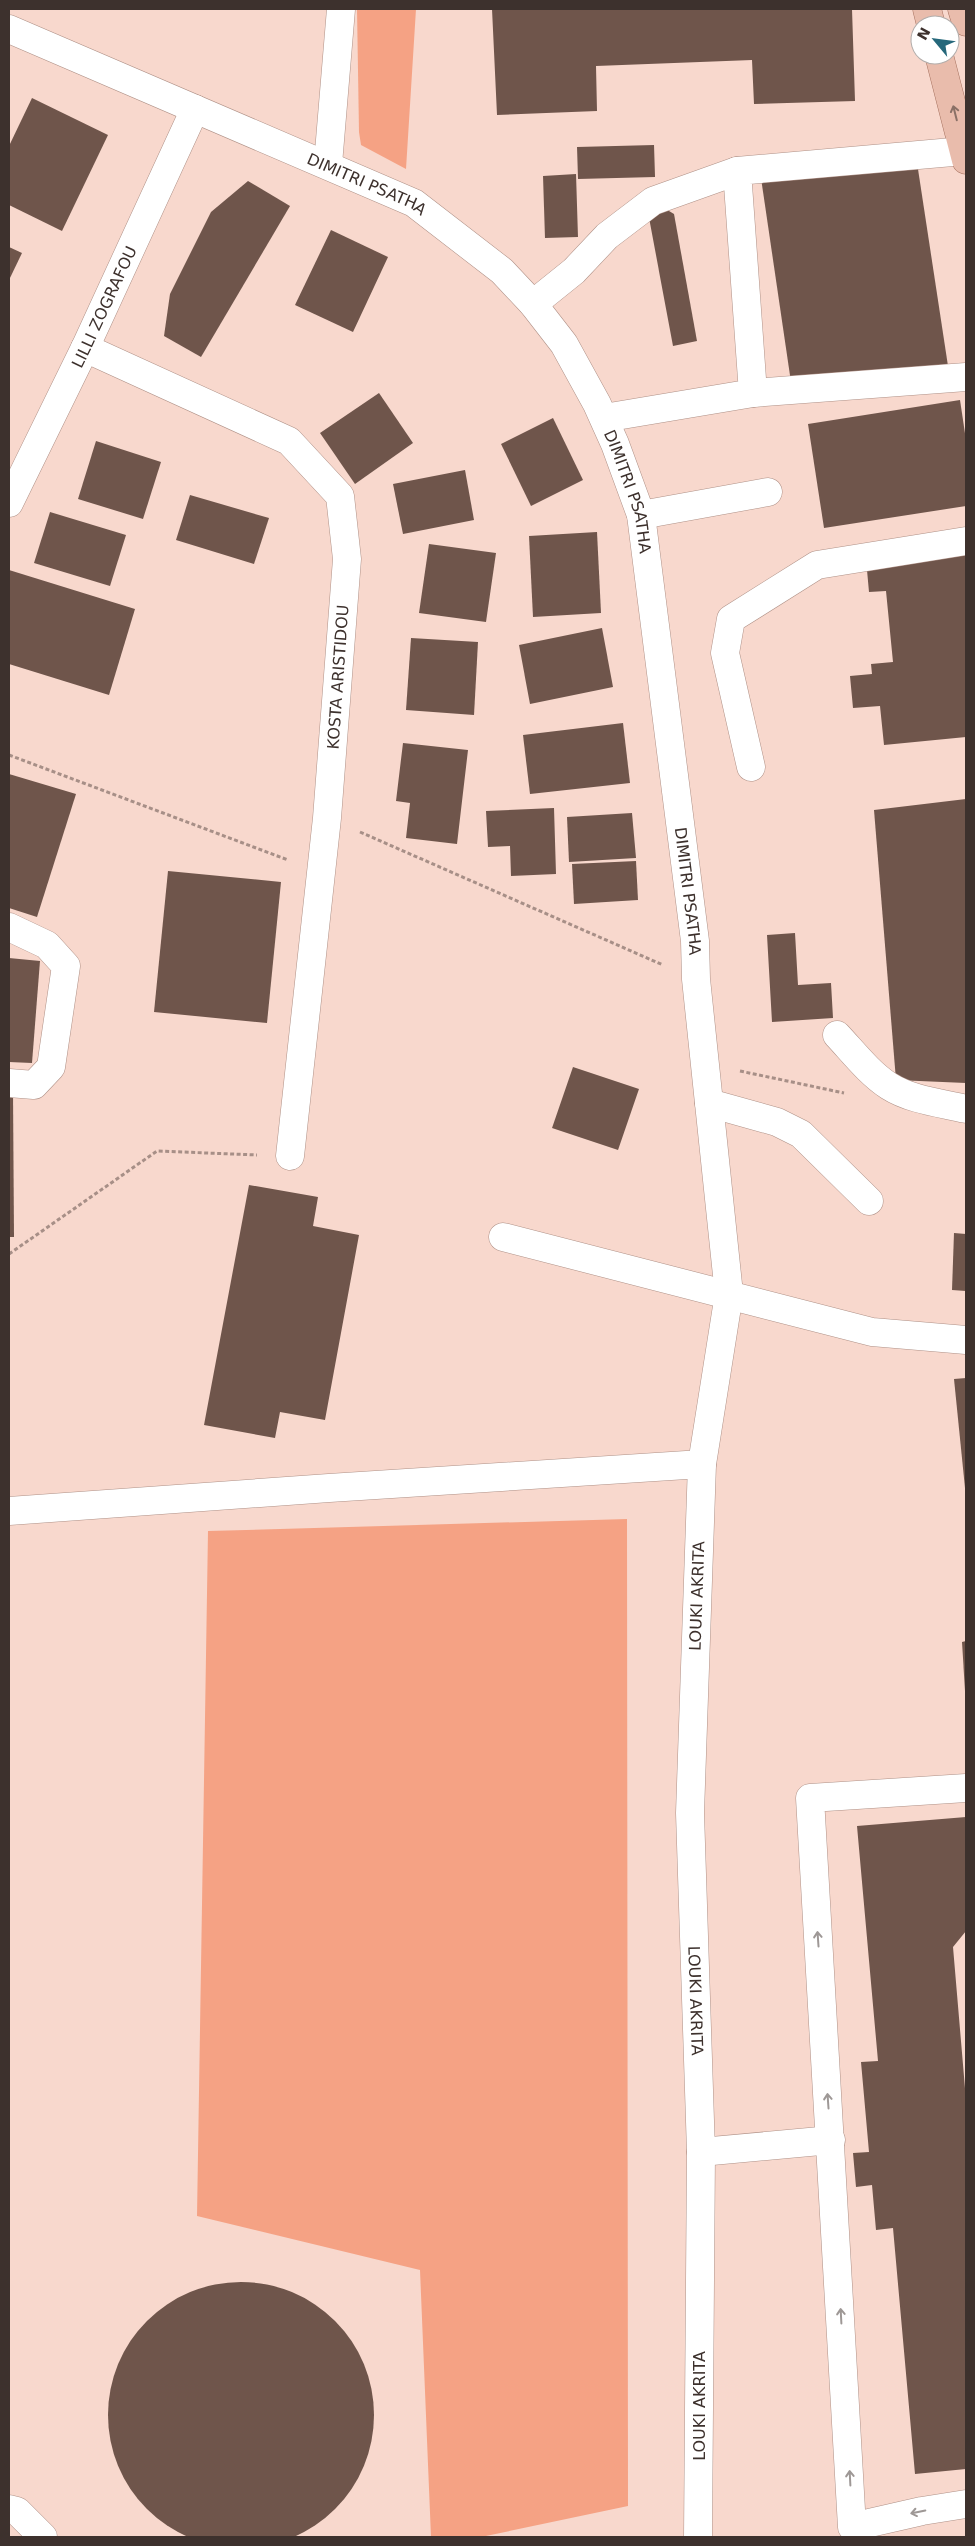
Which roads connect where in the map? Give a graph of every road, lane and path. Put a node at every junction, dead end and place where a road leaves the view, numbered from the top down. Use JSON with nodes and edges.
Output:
{"nodes":[{"id":1,"x":341,"y":9,"type":"edge"},
{"id":2,"x":962,"y":9,"type":"edge"},
{"id":3,"x":966,"y":22,"type":"edge"},
{"id":4,"x":9,"y":29,"type":"edge"},
{"id":5,"x":942,"y":65,"type":"edge"},
{"id":6,"x":195,"y":109,"type":"junction"},
{"id":7,"x":965,"y":156,"type":"edge"},
{"id":8,"x":328,"y":164,"type":"junction"},
{"id":9,"x":738,"y":171,"type":"junction"},
{"id":10,"x":533,"y":304,"type":"junction"},
{"id":11,"x":85,"y":348,"type":"junction"},
{"id":12,"x":966,"y":377,"type":"edge"},
{"id":13,"x":753,"y":393,"type":"junction"},
{"id":14,"x":604,"y":418,"type":"junction"},
{"id":15,"x":768,"y":492,"type":"dead end"},
{"id":16,"x":9,"y":503,"type":"edge"},
{"id":17,"x":641,"y":515,"type":"junction"},
{"id":18,"x":966,"y":541,"type":"edge"},
{"id":19,"x":9,"y":755,"type":"edge"},
{"id":20,"x":751,"y":767,"type":"dead end"},
{"id":21,"x":327,"y":818,"type":"junction"},
{"id":22,"x":322,"y":873,"type":"junction"},
{"id":23,"x":9,"y":927,"type":"edge"},
{"id":24,"x":696,"y":980,"type":"junction"},
{"id":25,"x":837,"y":1035,"type":"dead end"},
{"id":26,"x":705,"y":1064,"type":"junction"},
{"id":27,"x":9,"y":1083,"type":"edge"},
{"id":28,"x":848,"y":1094,"type":"dead end"},
{"id":29,"x":709,"y":1104,"type":"junction"},
{"id":30,"x":966,"y":1109,"type":"edge"},
{"id":31,"x":290,"y":1156,"type":"joint"},
{"id":32,"x":869,"y":1201,"type":"dead end"},
{"id":33,"x":503,"y":1237,"type":"dead end"},
{"id":34,"x":9,"y":1254,"type":"edge"},
{"id":35,"x":729,"y":1294,"type":"junction"},
{"id":36,"x":966,"y":1340,"type":"edge"},
{"id":37,"x":702,"y":1464,"type":"junction"},
{"id":38,"x":9,"y":1511,"type":"edge"},
{"id":39,"x":966,"y":1788,"type":"edge"},
{"id":40,"x":831,"y":2140,"type":"junction"},
{"id":41,"x":701,"y":2152,"type":"junction"},
{"id":42,"x":966,"y":2504,"type":"edge"},
{"id":43,"x":9,"y":2509,"type":"edge"},
{"id":44,"x":43,"y":2537,"type":"edge"},
{"id":45,"x":698,"y":2537,"type":"edge"}],
"edges":[{"from":1,"to":8,"type":"street"},
{"from":2,"to":3,"type":"main road"},
{"from":4,"to":6,"type":"street","name":"DIMITRI PSATHA"},
{"from":7,"to":5,"type":"main road","one_way":true},
{"from":6,"to":8,"type":"street","name":"DIMITRI PSATHA"},
{"from":6,"to":11,"type":"street","name":"LILLI ZOGRAFOU"},
{"from":7,"to":9,"type":"street"},
{"from":8,"to":10,"type":"street","name":"DIMITRI PSATHA"},
{"from":9,"to":10,"type":"street"},
{"from":9,"to":13,"type":"street"},
{"from":10,"to":14,"type":"street","name":"DIMITRI PSATHA"},
{"from":11,"to":16,"type":"street","name":"LILLI ZOGRAFOU"},
{"from":11,"to":21,"type":"street","name":"KOSTA ARISTIDOU"},
{"from":12,"to":13,"type":"street"},
{"from":13,"to":14,"type":"street"},
{"from":14,"to":17,"type":"street","name":"DIMITRI PSATHA"},
{"from":15,"to":17,"type":"street"},
{"from":17,"to":24,"type":"street","name":"DIMITRI PSATHA"},
{"from":18,"to":20,"type":"street"},
{"from":19,"to":22,"type":"path"},
{"from":21,"to":22,"type":"street","name":"KOSTA ARISTIDOU"},
{"from":21,"to":24,"type":"path"},
{"from":22,"to":31,"type":"street","name":"KOSTA ARISTIDOU"},
{"from":23,"to":27,"type":"street"},
{"from":24,"to":26,"type":"street","name":"DIMITRI PSATHA"},
{"from":25,"to":30,"type":"street"},
{"from":26,"to":28,"type":"path"},
{"from":26,"to":29,"type":"street","name":"DIMITRI PSATHA"},
{"from":29,"to":32,"type":"street"},
{"from":29,"to":35,"type":"street","name":"DIMITRI PSATHA"},
{"from":31,"to":34,"type":"path"},
{"from":33,"to":35,"type":"street"},
{"from":35,"to":36,"type":"street"},
{"from":35,"to":37,"type":"street","name":"LOUKI AKRITA"},
{"from":37,"to":38,"type":"street"},
{"from":37,"to":41,"type":"street","name":"LOUKI AKRITA"},
{"from":40,"to":39,"type":"street","one_way":true},
{"from":40,"to":41,"type":"street"},
{"from":42,"to":40,"type":"street","one_way":true},
{"from":41,"to":45,"type":"street","name":"LOUKI AKRITA"},
{"from":43,"to":44,"type":"street"}]}
